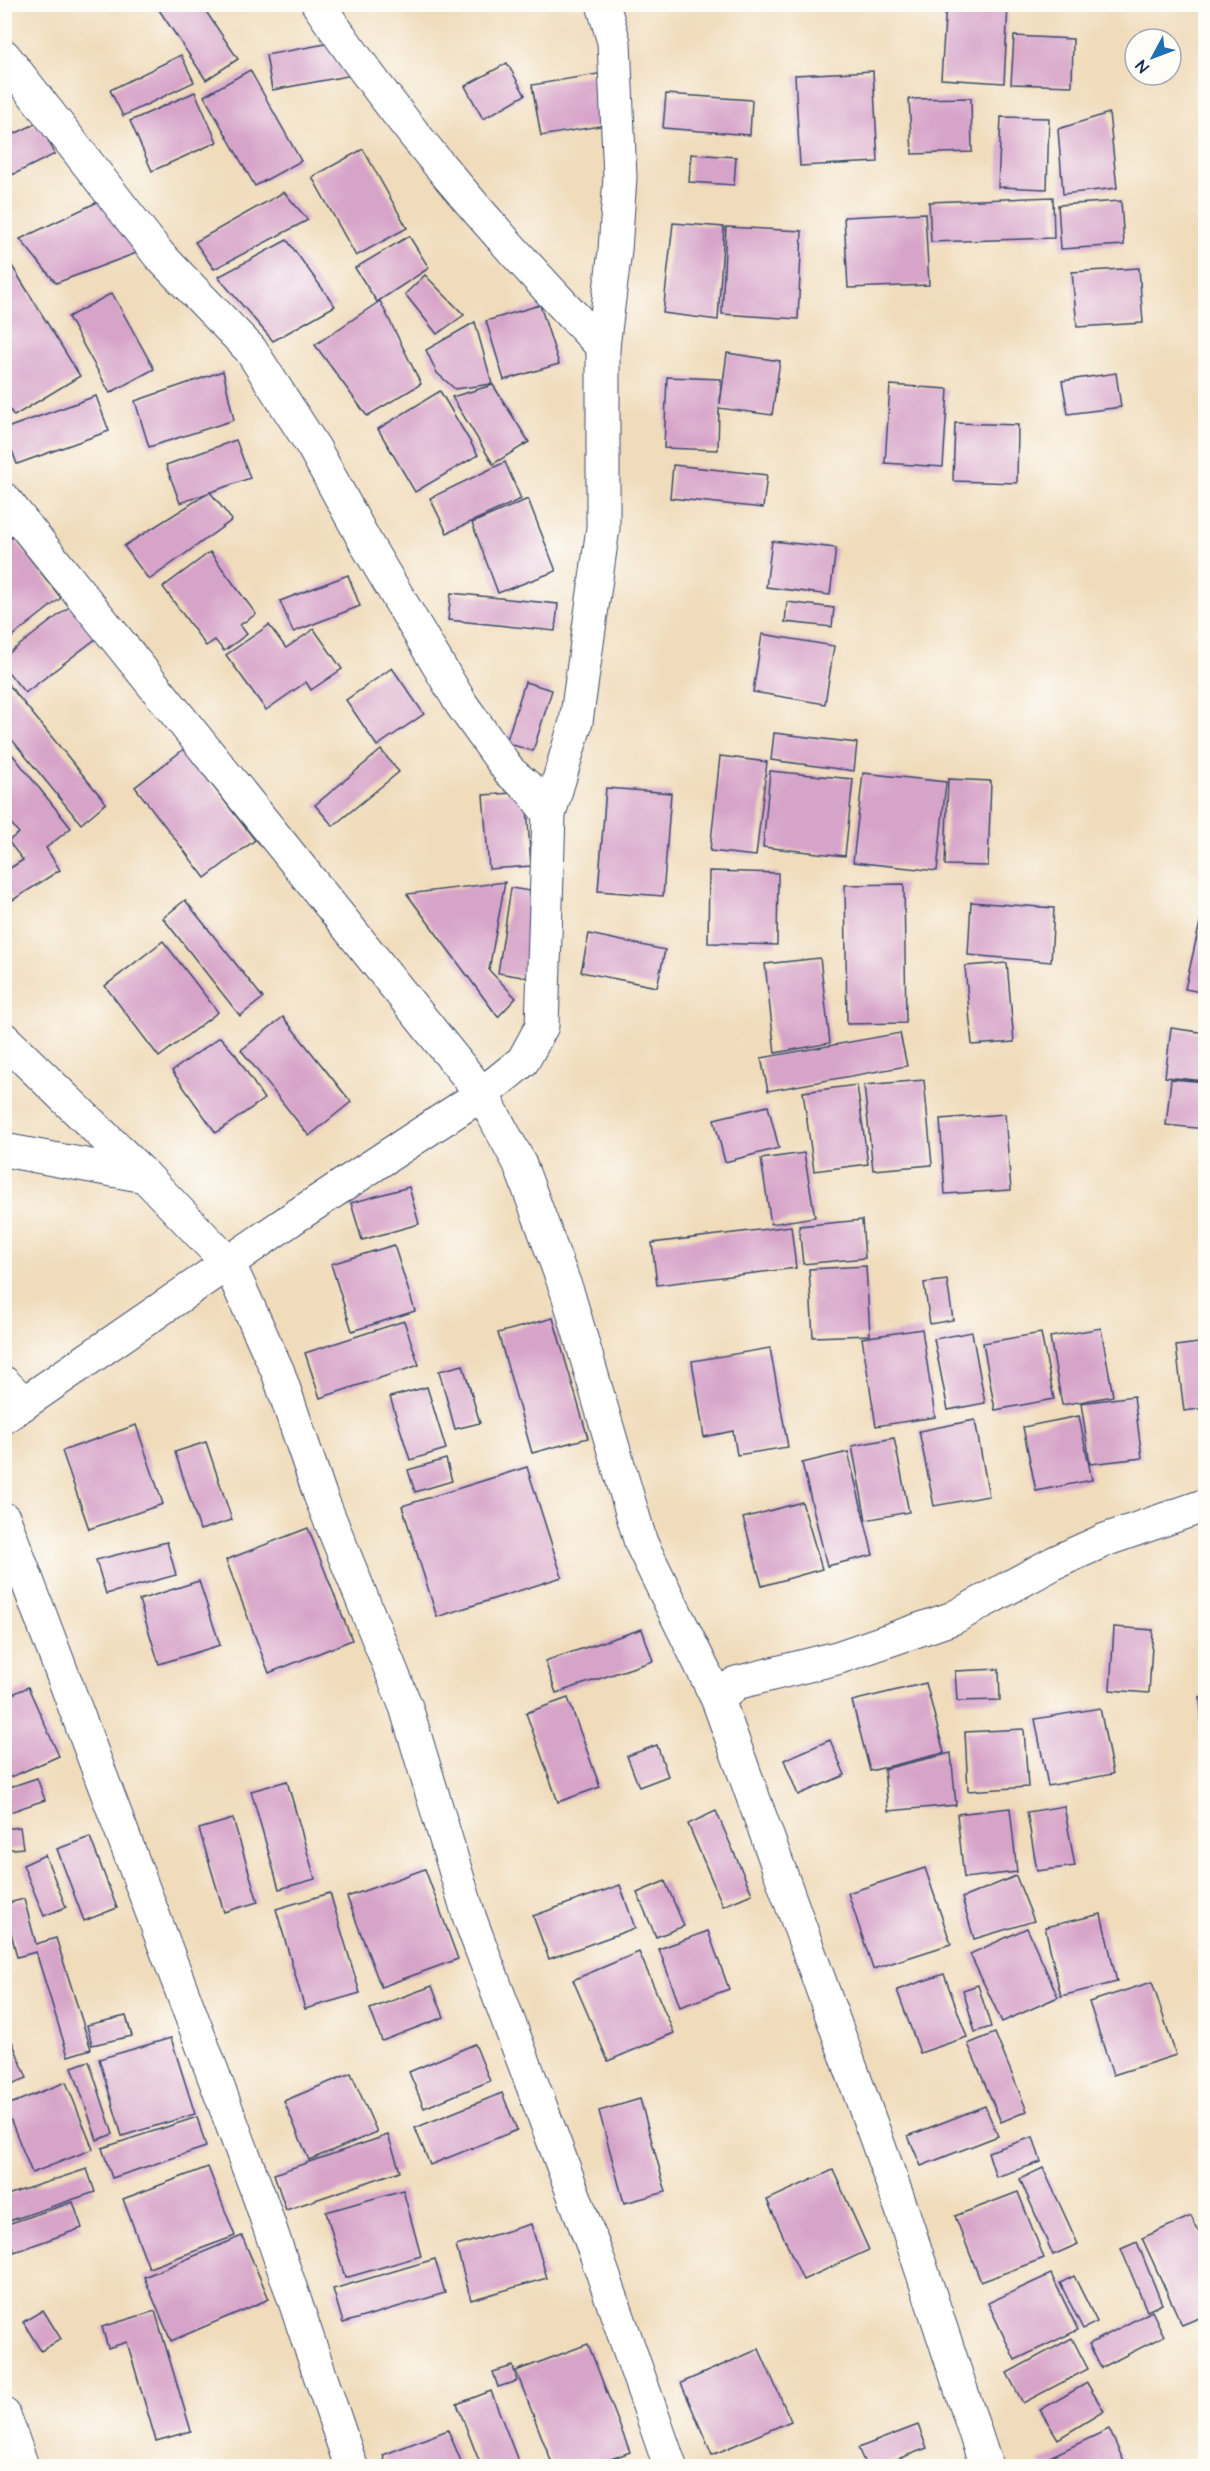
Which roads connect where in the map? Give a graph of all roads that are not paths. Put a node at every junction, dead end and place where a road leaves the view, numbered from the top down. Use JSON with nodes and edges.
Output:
{"nodes":[{"id":1,"x":318,"y":4,"type":"edge"},
{"id":2,"x":603,"y":4,"type":"edge"},
{"id":3,"x":4,"y":56,"type":"edge"},
{"id":4,"x":603,"y":347,"type":"junction"},
{"id":5,"x":4,"y":499,"type":"edge"},
{"id":6,"x":549,"y":814,"type":"junction"},
{"id":7,"x":4,"y":1039,"type":"edge"},
{"id":8,"x":482,"y":1094,"type":"junction"},
{"id":9,"x":4,"y":1150,"type":"edge"},
{"id":10,"x":145,"y":1176,"type":"junction"},
{"id":11,"x":229,"y":1264,"type":"junction"},
{"id":12,"x":11,"y":1401,"type":"edge"},
{"id":13,"x":1206,"y":1505,"type":"edge"},
{"id":14,"x":4,"y":1520,"type":"edge"},
{"id":15,"x":718,"y":1700,"type":"junction"},
{"id":16,"x":4,"y":2415,"type":"edge"},
{"id":17,"x":22,"y":2466,"type":"edge"},
{"id":18,"x":351,"y":2466,"type":"edge"},
{"id":19,"x":670,"y":2466,"type":"edge"},
{"id":20,"x":986,"y":2466,"type":"edge"}],
"edges":[{"from":1,"to":4,"type":"street"},
{"from":2,"to":4,"type":"street"},
{"from":3,"to":6,"type":"street"},
{"from":4,"to":6,"type":"street"},
{"from":5,"to":8,"type":"street"},
{"from":6,"to":8,"type":"street"},
{"from":7,"to":10,"type":"street"},
{"from":8,"to":11,"type":"street"},
{"from":8,"to":15,"type":"street"},
{"from":9,"to":10,"type":"street"},
{"from":10,"to":11,"type":"street"},
{"from":11,"to":12,"type":"street"},
{"from":11,"to":19,"type":"street"},
{"from":13,"to":15,"type":"street"},
{"from":14,"to":18,"type":"street"},
{"from":15,"to":20,"type":"street"},
{"from":16,"to":17,"type":"street"}]}
